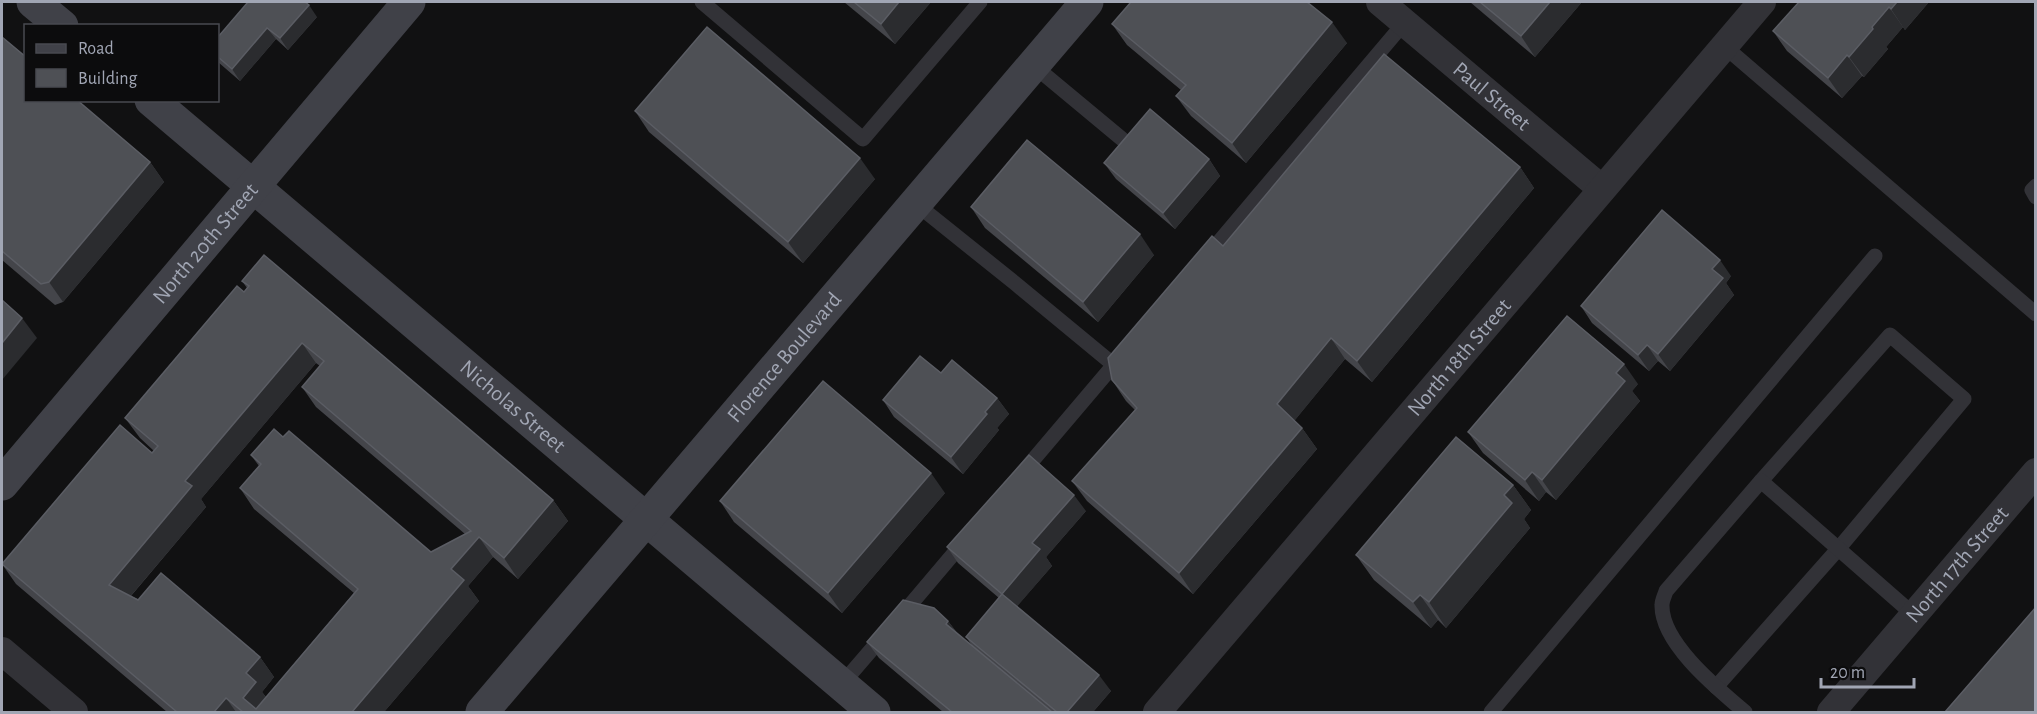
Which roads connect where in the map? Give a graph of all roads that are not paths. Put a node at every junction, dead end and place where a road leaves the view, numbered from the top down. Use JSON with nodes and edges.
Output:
{"nodes":[{"id":1,"x":33,"y":2,"type":"edge"},
{"id":2,"x":409,"y":2,"type":"edge"},
{"id":3,"x":702,"y":2,"type":"edge"},
{"id":4,"x":980,"y":2,"type":"edge"},
{"id":5,"x":1087,"y":2,"type":"edge"},
{"id":6,"x":1380,"y":2,"type":"edge"},
{"id":7,"x":1762,"y":2,"type":"edge"},
{"id":8,"x":1405,"y":22,"type":"junction"},
{"id":9,"x":60,"y":24,"type":"edge"},
{"id":10,"x":1724,"y":46,"type":"junction"},
{"id":11,"x":1033,"y":65,"type":"junction"},
{"id":12,"x":154,"y":102,"type":"edge"},
{"id":13,"x":1122,"y":140,"type":"edge"},
{"id":14,"x":252,"y":185,"type":"junction"},
{"id":15,"x":2036,"y":186,"type":"edge"},
{"id":16,"x":1602,"y":189,"type":"junction"},
{"id":17,"x":2036,"y":197,"type":"edge"},
{"id":18,"x":915,"y":204,"type":"junction"},
{"id":19,"x":1875,"y":256,"type":"dead end"},
{"id":20,"x":1198,"y":266,"type":"edge"},
{"id":21,"x":2036,"y":314,"type":"edge"},
{"id":22,"x":1129,"y":347,"type":"edge"},
{"id":23,"x":1114,"y":365,"type":"junction"},
{"id":24,"x":2036,"y":472,"type":"edge"},
{"id":25,"x":1015,"y":481,"type":"edge"},
{"id":26,"x":1761,"y":482,"type":"junction"},
{"id":27,"x":2,"y":484,"type":"edge"},
{"id":28,"x":645,"y":519,"type":"junction"},
{"id":29,"x":978,"y":525,"type":"edge"},
{"id":30,"x":1839,"y":548,"type":"junction"},
{"id":31,"x":1914,"y":615,"type":"junction"},
{"id":32,"x":2,"y":651,"type":"edge"},
{"id":33,"x":841,"y":685,"type":"junction"},
{"id":34,"x":1716,"y":687,"type":"junction"},
{"id":35,"x":74,"y":712,"type":"edge"},
{"id":36,"x":482,"y":712,"type":"edge"},
{"id":37,"x":874,"y":712,"type":"edge"},
{"id":38,"x":1157,"y":712,"type":"edge"},
{"id":39,"x":1491,"y":712,"type":"edge"},
{"id":40,"x":1745,"y":712,"type":"edge"},
{"id":41,"x":1831,"y":712,"type":"edge"}],
"edges":[{"from":1,"to":9,"type":"street"},
{"from":2,"to":14,"type":"street","name":"North 20th Street"},
{"from":3,"to":4,"type":"lane"},
{"from":5,"to":11,"type":"street","name":"Florence Boulevard"},
{"from":6,"to":8,"type":"street","name":"Paul Street"},
{"from":7,"to":10,"type":"street","name":"North 18th Street"},
{"from":8,"to":16,"type":"street","name":"Paul Street"},
{"from":8,"to":20,"type":"lane"},
{"from":10,"to":16,"type":"street","name":"North 18th Street"},
{"from":10,"to":21,"type":"lane"},
{"from":11,"to":13,"type":"lane"},
{"from":11,"to":18,"type":"street","name":"Florence Boulevard"},
{"from":12,"to":14,"type":"street","name":"Nicholas Street"},
{"from":14,"to":27,"type":"street","name":"North 20th Street"},
{"from":14,"to":28,"type":"street","name":"Nicholas Street"},
{"from":15,"to":17,"type":"lane"},
{"from":16,"to":38,"type":"street","name":"North 18th Street"},
{"from":18,"to":23,"type":"lane"},
{"from":18,"to":28,"type":"street","name":"Florence Boulevard"},
{"from":19,"to":39,"type":"lane"},
{"from":22,"to":23,"type":"lane"},
{"from":23,"to":25,"type":"lane"},
{"from":24,"to":31,"type":"street","name":"North 17th Street"},
{"from":26,"to":30,"type":"lane"},
{"from":26,"to":30,"type":"lane"},
{"from":26,"to":34,"type":"lane"},
{"from":28,"to":33,"type":"street","name":"Nicholas Street"},
{"from":28,"to":36,"type":"street","name":"Florence Boulevard"},
{"from":29,"to":33,"type":"lane"},
{"from":30,"to":31,"type":"lane"},
{"from":30,"to":34,"type":"lane"},
{"from":31,"to":41,"type":"street","name":"North 17th Street"},
{"from":32,"to":35,"type":"street"},
{"from":33,"to":37,"type":"street","name":"Nicholas Street"},
{"from":34,"to":40,"type":"lane"}]}
